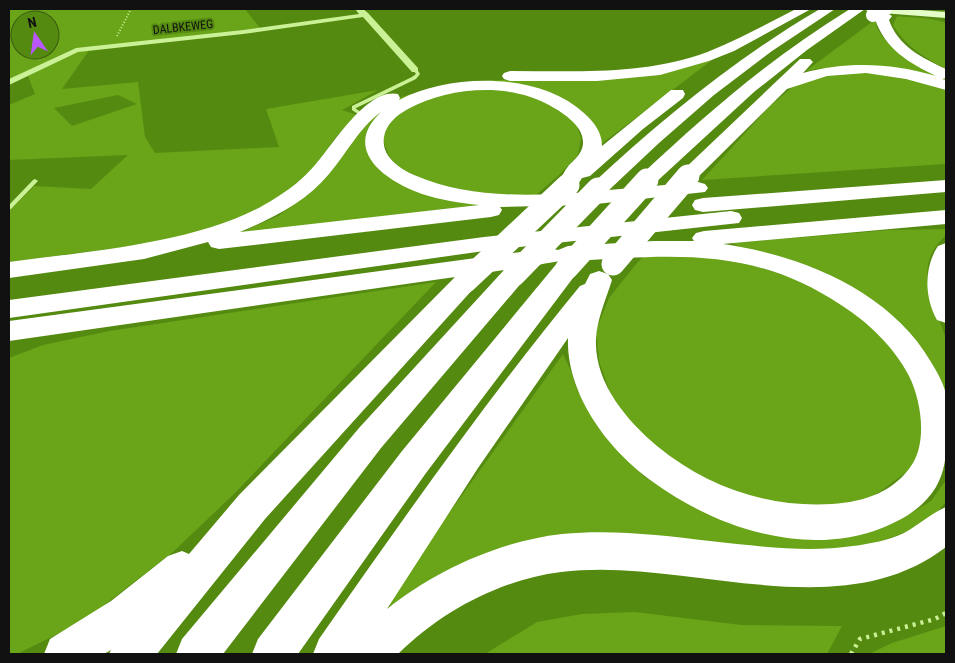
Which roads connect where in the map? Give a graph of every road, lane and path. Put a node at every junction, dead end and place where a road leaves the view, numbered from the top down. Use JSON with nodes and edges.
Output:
{"nodes":[{"id":1,"x":131,"y":9,"type":"edge"},
{"id":2,"x":803,"y":10,"type":"edge"},
{"id":3,"x":827,"y":10,"type":"edge"},
{"id":4,"x":855,"y":11,"type":"edge"},
{"id":5,"x":880,"y":11,"type":"edge"},
{"id":6,"x":362,"y":12,"type":"edge"},
{"id":7,"x":946,"y":15,"type":"edge"},
{"id":8,"x":783,"y":20,"type":"junction"},
{"id":9,"x":112,"y":46,"type":"junction"},
{"id":10,"x":415,"y":70,"type":"joint"},
{"id":11,"x":946,"y":76,"type":"edge"},
{"id":12,"x":9,"y":82,"type":"edge"},
{"id":13,"x":946,"y":85,"type":"edge"},
{"id":14,"x":775,"y":90,"type":"junction"},
{"id":15,"x":363,"y":115,"type":"junction"},
{"id":16,"x":946,"y":171,"type":"edge"},
{"id":17,"x":35,"y":181,"type":"dead end"},
{"id":18,"x":568,"y":185,"type":"junction"},
{"id":19,"x":946,"y":186,"type":"edge"},
{"id":20,"x":608,"y":192,"type":"junction"},
{"id":21,"x":946,"y":202,"type":"edge"},
{"id":22,"x":9,"y":208,"type":"edge"},
{"id":23,"x":946,"y":217,"type":"edge"},
{"id":24,"x":946,"y":251,"type":"edge"},
{"id":25,"x":127,"y":253,"type":"junction"},
{"id":26,"x":567,"y":261,"type":"junction"},
{"id":27,"x":9,"y":270,"type":"edge"},
{"id":28,"x":606,"y":272,"type":"junction"},
{"id":29,"x":9,"y":291,"type":"edge"},
{"id":30,"x":9,"y":310,"type":"edge"},
{"id":31,"x":946,"y":313,"type":"edge"},
{"id":32,"x":130,"y":315,"type":"junction"},
{"id":33,"x":9,"y":331,"type":"edge"},
{"id":34,"x":9,"y":349,"type":"edge"},
{"id":35,"x":252,"y":507,"type":"junction"},
{"id":36,"x":946,"y":525,"type":"edge"},
{"id":37,"x":946,"y":613,"type":"edge"},
{"id":38,"x":65,"y":654,"type":"edge"},
{"id":39,"x":130,"y":654,"type":"edge"},
{"id":40,"x":196,"y":654,"type":"edge"},
{"id":41,"x":273,"y":654,"type":"edge"},
{"id":42,"x":334,"y":654,"type":"edge"},
{"id":43,"x":368,"y":654,"type":"edge"},
{"id":44,"x":851,"y":654,"type":"edge"}],
"edges":[{"from":1,"to":9,"type":"path"},
{"from":2,"to":8,"type":"highway"},
{"from":3,"to":20,"type":"highway"},
{"from":4,"to":26,"type":"highway","bridge":true},
{"from":5,"to":7,"type":"street"},
{"from":5,"to":11,"type":"highway"},
{"from":5,"to":14,"type":"highway"},
{"from":6,"to":9,"type":"street","name":"DALBKEWEG"},
{"from":6,"to":10,"type":"street"},
{"from":8,"to":15,"type":"highway"},
{"from":8,"to":18,"type":"highway"},
{"from":9,"to":12,"type":"street","name":"DALBKEWEG"},
{"from":10,"to":15,"type":"lane"},
{"from":13,"to":14,"type":"highway"},
{"from":14,"to":28,"type":"highway","bridge":true},
{"from":15,"to":25,"type":"highway"},
{"from":16,"to":20,"type":"highway"},
{"from":17,"to":22,"type":"lane"},
{"from":18,"to":20,"type":"highway"},
{"from":18,"to":35,"type":"highway","bridge":true},
{"from":19,"to":29,"type":"highway"},
{"from":20,"to":25,"type":"highway"},
{"from":20,"to":40,"type":"highway","bridge":true},
{"from":21,"to":30,"type":"highway"},
{"from":23,"to":26,"type":"highway"},
{"from":24,"to":31,"type":"highway"},
{"from":25,"to":27,"type":"highway"},
{"from":26,"to":28,"type":"highway"},
{"from":26,"to":32,"type":"highway"},
{"from":26,"to":41,"type":"highway"},
{"from":28,"to":42,"type":"highway"},
{"from":32,"to":33,"type":"highway"},
{"from":32,"to":34,"type":"highway"},
{"from":35,"to":38,"type":"highway"},
{"from":35,"to":39,"type":"highway"},
{"from":36,"to":43,"type":"highway"},
{"from":37,"to":44,"type":"path"}]}
